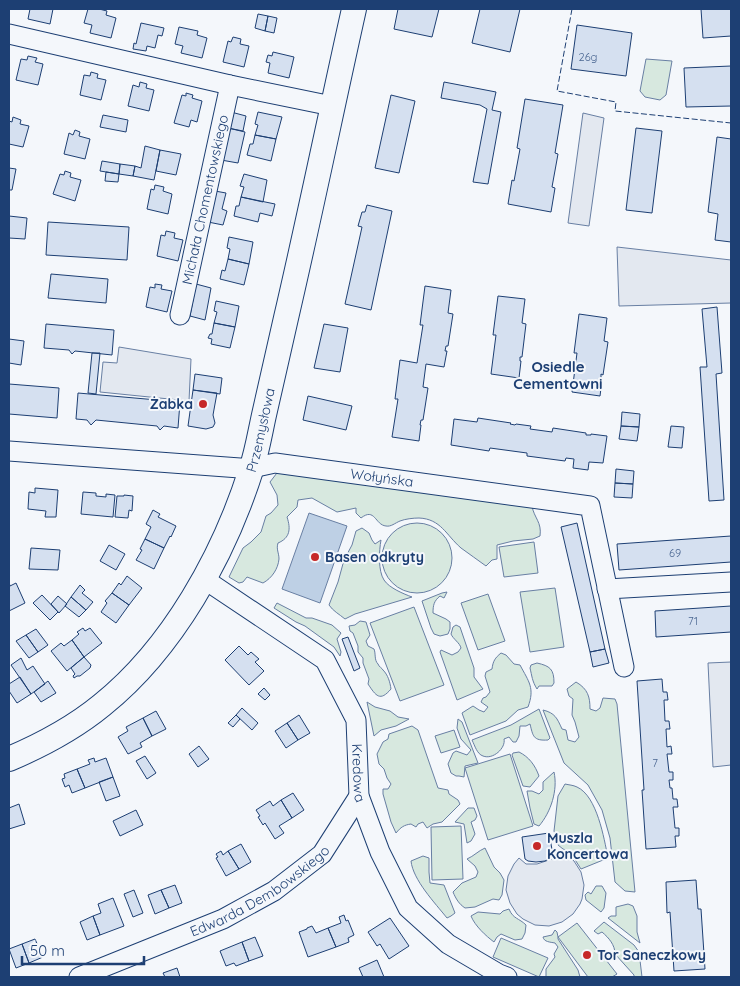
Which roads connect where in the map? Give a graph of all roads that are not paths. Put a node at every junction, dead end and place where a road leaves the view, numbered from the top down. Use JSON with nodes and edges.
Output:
{"nodes":[{"id":1,"x":354,"y":9,"type":"edge"},
{"id":2,"x":9,"y":34,"type":"edge"},
{"id":3,"x":230,"y":85,"type":"junction"},
{"id":4,"x":332,"y":106,"type":"junction"},
{"id":5,"x":180,"y":315,"type":"dead end"},
{"id":6,"x":9,"y":451,"type":"edge"},
{"id":7,"x":252,"y":468,"type":"junction"},
{"id":8,"x":204,"y":579,"type":"junction"},
{"id":9,"x":731,"y":582,"type":"edge"},
{"id":10,"x":608,"y":590,"type":"junction"},
{"id":11,"x":624,"y":667,"type":"dead end"},
{"id":12,"x":9,"y":759,"type":"edge"},
{"id":13,"x":359,"y":796,"type":"junction"},
{"id":14,"x":78,"y":977,"type":"edge"},
{"id":15,"x":506,"y":977,"type":"edge"}],
"edges":[{"from":1,"to":4,"type":"main road","name":"Przemysłowa"},
{"from":2,"to":3,"type":"street"},
{"from":3,"to":4,"type":"street"},
{"from":3,"to":5,"type":"street","name":"Michała Chomentowskiego"},
{"from":4,"to":7,"type":"main road","name":"Przemysłowa"},
{"from":6,"to":7,"type":"street","name":"Wołyńska"},
{"from":7,"to":8,"type":"main road","name":"Przemysłowa"},
{"from":7,"to":10,"type":"street","name":"Wołyńska"},
{"from":8,"to":12,"type":"main road","name":"Przemysłowa"},
{"from":8,"to":13,"type":"street","name":"Kredowa"},
{"from":9,"to":10,"type":"street"},
{"from":10,"to":11,"type":"street","name":"Wołyńska"},
{"from":13,"to":14,"type":"street","name":"Edwarda Dembowskiego"},
{"from":13,"to":15,"type":"street","name":"Kredowa"}]}
